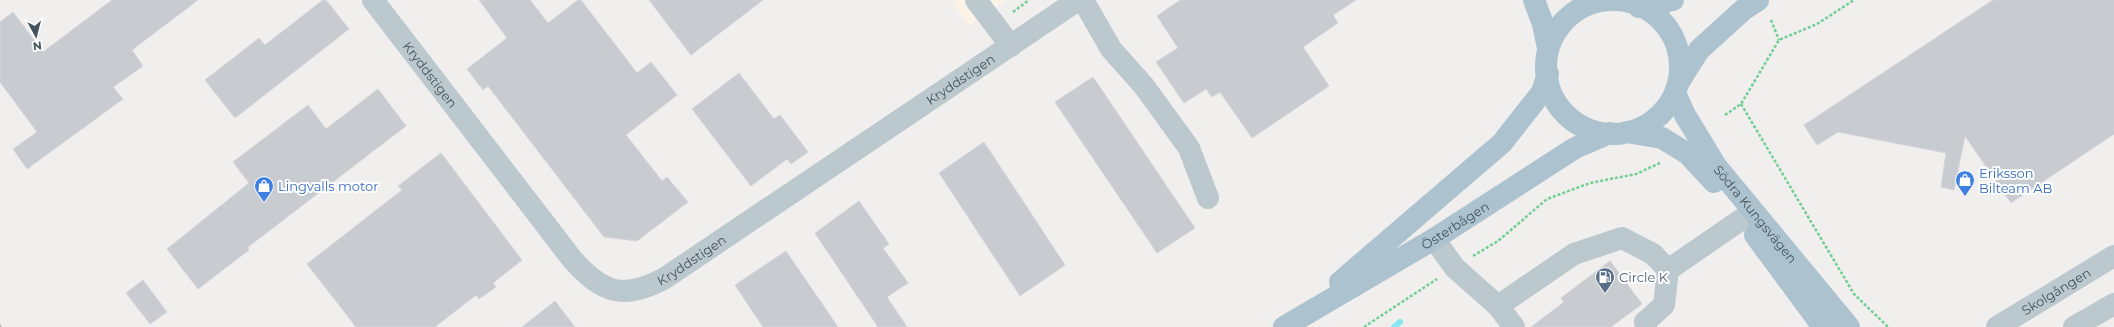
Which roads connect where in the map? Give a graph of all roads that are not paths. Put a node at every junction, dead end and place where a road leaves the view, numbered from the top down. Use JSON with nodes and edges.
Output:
{"nodes":[{"id":1,"x":976,"y":0,"type":"edge"},
{"id":2,"x":1078,"y":0,"type":"edge"},
{"id":3,"x":1083,"y":0,"type":"edge"},
{"id":4,"x":1534,"y":0,"type":"edge"},
{"id":5,"x":1614,"y":0,"type":"edge"},
{"id":6,"x":1673,"y":0,"type":"edge"},
{"id":7,"x":1758,"y":0,"type":"edge"},
{"id":8,"x":378,"y":2,"type":"edge"},
{"id":9,"x":1639,"y":7,"type":"junction"},
{"id":10,"x":1011,"y":46,"type":"junction"},
{"id":11,"x":1548,"y":48,"type":"junction"},
{"id":12,"x":1548,"y":74,"type":"junction"},
{"id":13,"x":1677,"y":88,"type":"junction"},
{"id":14,"x":1619,"y":133,"type":"junction"},
{"id":15,"x":1208,"y":198,"type":"dead end"},
{"id":16,"x":1742,"y":219,"type":"junction"},
{"id":17,"x":1434,"y":239,"type":"junction"},
{"id":18,"x":2114,"y":256,"type":"edge"},
{"id":19,"x":1668,"y":270,"type":"junction"},
{"id":20,"x":2114,"y":304,"type":"edge"},
{"id":21,"x":1498,"y":306,"type":"junction"},
{"id":22,"x":1291,"y":322,"type":"edge"},
{"id":23,"x":1514,"y":327,"type":"edge"},
{"id":24,"x":1646,"y":327,"type":"edge"},
{"id":25,"x":1823,"y":327,"type":"edge"},
{"id":26,"x":1849,"y":327,"type":"edge"},
{"id":27,"x":1999,"y":327,"type":"edge"},
{"id":28,"x":2074,"y":327,"type":"edge"}],
"edges":[{"from":1,"to":10,"type":"street"},
{"from":2,"to":10,"type":"street","name":"Kryddstigen"},
{"from":3,"to":15,"type":"street"},
{"from":4,"to":11,"type":"main road"},
{"from":5,"to":9,"type":"main road"},
{"from":5,"to":11,"type":"main road"},
{"from":6,"to":9,"type":"main road"},
{"from":7,"to":13,"type":"main road"},
{"from":8,"to":10,"type":"street","name":"Kryddstigen"},
{"from":9,"to":13,"type":"main road"},
{"from":11,"to":12,"type":"main road"},
{"from":12,"to":14,"type":"main road"},
{"from":12,"to":22,"type":"main road","name":"Österbågen"},
{"from":13,"to":14,"type":"main road"},
{"from":13,"to":26,"type":"main road","name":"Södra Kungsvägen"},
{"from":14,"to":16,"type":"main road","name":"Södra Kungsvägen"},
{"from":14,"to":17,"type":"main road","name":"Österbågen"},
{"from":16,"to":19,"type":"street"},
{"from":16,"to":25,"type":"main road","name":"Södra Kungsvägen"},
{"from":17,"to":21,"type":"street"},
{"from":17,"to":22,"type":"main road","name":"Österbågen"},
{"from":18,"to":27,"type":"street","name":"Skolgången"},
{"from":19,"to":21,"type":"street"},
{"from":19,"to":24,"type":"street"},
{"from":20,"to":28,"type":"street"},
{"from":21,"to":23,"type":"street"}]}
